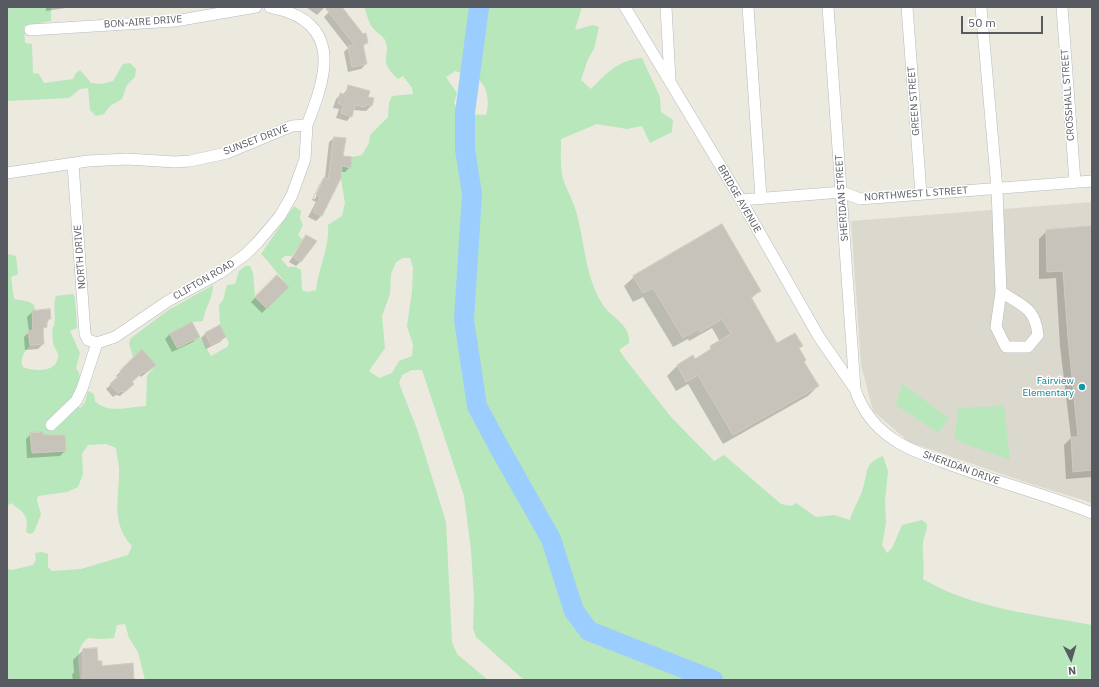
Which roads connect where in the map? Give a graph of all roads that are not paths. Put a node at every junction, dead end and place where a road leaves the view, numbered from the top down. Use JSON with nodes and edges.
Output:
{"nodes":[{"id":1,"x":256,"y":7,"type":"edge"},
{"id":2,"x":270,"y":7,"type":"edge"},
{"id":3,"x":625,"y":7,"type":"edge"},
{"id":4,"x":666,"y":7,"type":"edge"},
{"id":5,"x":748,"y":7,"type":"edge"},
{"id":6,"x":828,"y":7,"type":"edge"},
{"id":7,"x":907,"y":7,"type":"edge"},
{"id":8,"x":981,"y":7,"type":"edge"},
{"id":9,"x":1062,"y":7,"type":"edge"},
{"id":10,"x":30,"y":30,"type":"dead end"},
{"id":11,"x":670,"y":83,"type":"junction"},
{"id":12,"x":307,"y":125,"type":"junction"},
{"id":13,"x":73,"y":164,"type":"junction"},
{"id":14,"x":7,"y":173,"type":"edge"},
{"id":15,"x":1092,"y":181,"type":"edge"},
{"id":16,"x":1075,"y":182,"type":"junction"},
{"id":17,"x":997,"y":189,"type":"junction"},
{"id":18,"x":842,"y":192,"type":"junction"},
{"id":19,"x":921,"y":194,"type":"junction"},
{"id":20,"x":760,"y":198,"type":"junction"},
{"id":21,"x":740,"y":200,"type":"junction"},
{"id":22,"x":1002,"y":292,"type":"junction"},
{"id":23,"x":97,"y":343,"type":"junction"},
{"id":24,"x":856,"y":389,"type":"junction"},
{"id":25,"x":51,"y":425,"type":"dead end"},
{"id":26,"x":1092,"y":513,"type":"edge"}],
"edges":[{"from":1,"to":10,"type":"street","name":"BON-AIRE DRIVE"},
{"from":2,"to":12,"type":"street"},
{"from":3,"to":11,"type":"street","name":"BRIDGE AVENUE"},
{"from":4,"to":11,"type":"street"},
{"from":5,"to":20,"type":"street"},
{"from":6,"to":18,"type":"street","name":"SHERIDAN STREET"},
{"from":7,"to":19,"type":"street","name":"GREEN STREET"},
{"from":8,"to":17,"type":"street"},
{"from":9,"to":16,"type":"street","name":"CROSSHALL STREET"},
{"from":11,"to":21,"type":"street","name":"BRIDGE AVENUE"},
{"from":12,"to":13,"type":"street","name":"SUNSET DRIVE"},
{"from":12,"to":23,"type":"street","name":"CLIFTON ROAD"},
{"from":13,"to":14,"type":"street","name":"SUNSET DRIVE"},
{"from":13,"to":23,"type":"street","name":"NORTH DRIVE"},
{"from":15,"to":16,"type":"street","name":"NORTHWEST L STREET"},
{"from":16,"to":17,"type":"street","name":"NORTHWEST L STREET"},
{"from":17,"to":19,"type":"street","name":"NORTHWEST L STREET"},
{"from":17,"to":22,"type":"street"},
{"from":18,"to":19,"type":"street","name":"NORTHWEST L STREET"},
{"from":18,"to":20,"type":"street","name":"NORTHWEST L STREET"},
{"from":18,"to":24,"type":"street","name":"SHERIDAN STREET"},
{"from":20,"to":21,"type":"street","name":"NORTHWEST L STREET"},
{"from":21,"to":24,"type":"street","name":"BRIDGE AVENUE"},
{"from":22,"to":22,"type":"street"},
{"from":23,"to":25,"type":"street"},
{"from":24,"to":26,"type":"street","name":"SHERIDAN DRIVE"}]}
